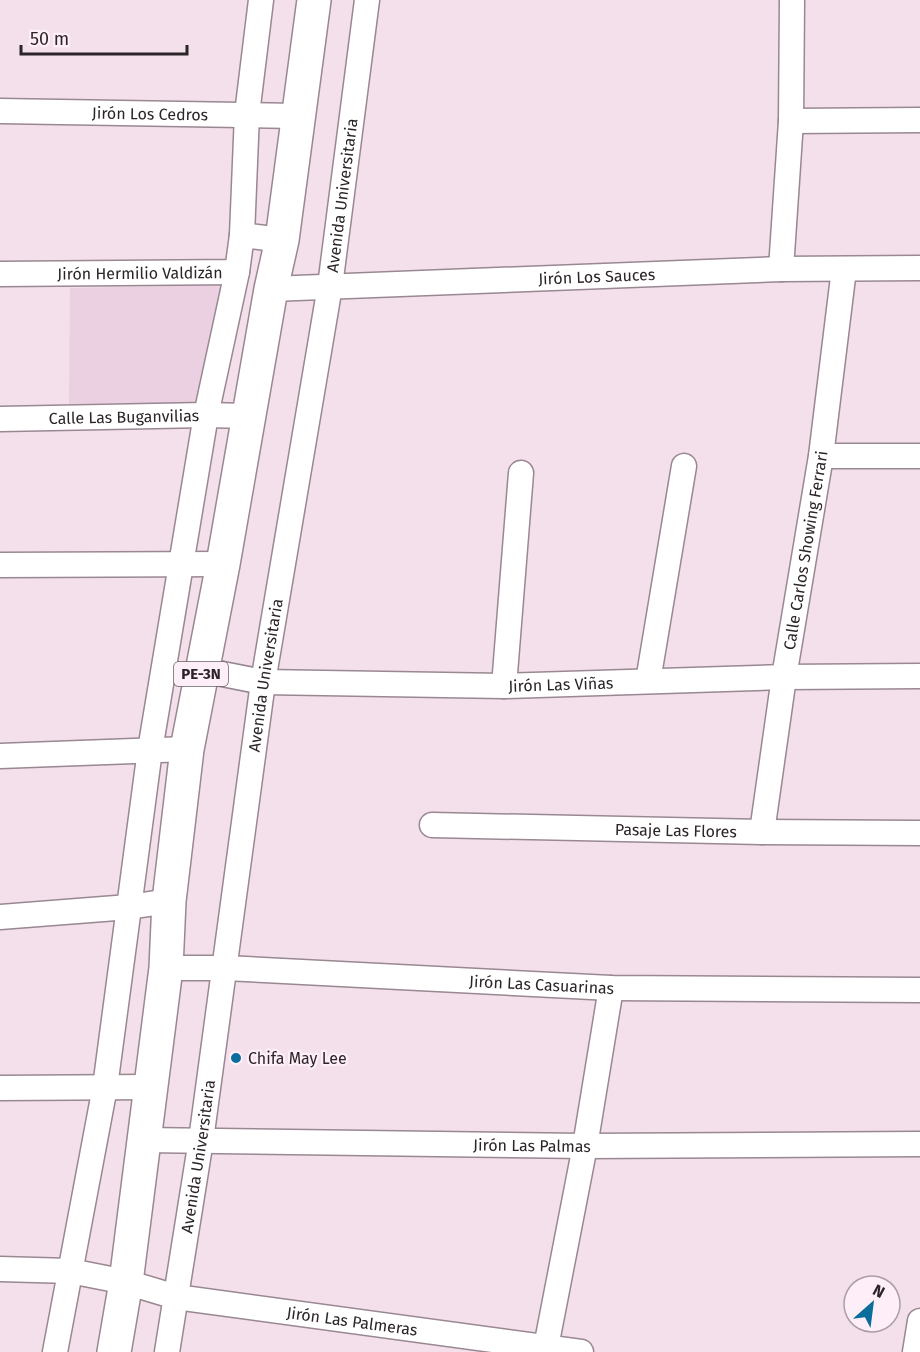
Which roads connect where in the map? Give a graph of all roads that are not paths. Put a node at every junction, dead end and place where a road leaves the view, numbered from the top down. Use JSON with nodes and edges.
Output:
{"nodes":[{"id":1,"x":261,"y":0,"type":"edge"},
{"id":2,"x":314,"y":0,"type":"edge"},
{"id":3,"x":367,"y":0,"type":"edge"},
{"id":4,"x":792,"y":0,"type":"edge"},
{"id":5,"x":0,"y":111,"type":"edge"},
{"id":6,"x":247,"y":114,"type":"junction"},
{"id":7,"x":299,"y":116,"type":"junction"},
{"id":8,"x":920,"y":120,"type":"edge"},
{"id":9,"x":791,"y":121,"type":"junction"},
{"id":10,"x":242,"y":235,"type":"junction"},
{"id":11,"x":282,"y":240,"type":"junction"},
{"id":12,"x":920,"y":268,"type":"edge"},
{"id":13,"x":781,"y":269,"type":"junction"},
{"id":14,"x":844,"y":269,"type":"junction"},
{"id":15,"x":237,"y":272,"type":"junction"},
{"id":16,"x":0,"y":273,"type":"edge"},
{"id":17,"x":330,"y":286,"type":"junction"},
{"id":18,"x":271,"y":289,"type":"junction"},
{"id":19,"x":206,"y":415,"type":"junction"},
{"id":20,"x":248,"y":416,"type":"junction"},
{"id":21,"x":0,"y":419,"type":"edge"},
{"id":22,"x":821,"y":456,"type":"junction"},
{"id":23,"x":920,"y":456,"type":"edge"},
{"id":24,"x":684,"y":466,"type":"dead end"},
{"id":25,"x":521,"y":474,"type":"dead end"},
{"id":26,"x":182,"y":563,"type":"junction"},
{"id":27,"x":223,"y":564,"type":"junction"},
{"id":28,"x":0,"y":565,"type":"edge"},
{"id":29,"x":202,"y":670,"type":"junction"},
{"id":30,"x":920,"y":676,"type":"edge"},
{"id":31,"x":784,"y":677,"type":"junction"},
{"id":32,"x":648,"y":681,"type":"junction"},
{"id":33,"x":263,"y":682,"type":"junction"},
{"id":34,"x":504,"y":686,"type":"junction"},
{"id":35,"x":187,"y":749,"type":"junction"},
{"id":36,"x":150,"y":750,"type":"junction"},
{"id":37,"x":0,"y":756,"type":"edge"},
{"id":38,"x":432,"y":825,"type":"dead end"},
{"id":39,"x":762,"y":832,"type":"junction"},
{"id":40,"x":920,"y":833,"type":"edge"},
{"id":41,"x":169,"y":901,"type":"junction"},
{"id":42,"x":129,"y":907,"type":"junction"},
{"id":43,"x":0,"y":917,"type":"edge"},
{"id":44,"x":166,"y":968,"type":"junction"},
{"id":45,"x":225,"y":968,"type":"junction"},
{"id":46,"x":611,"y":988,"type":"junction"},
{"id":47,"x":920,"y":990,"type":"edge"},
{"id":48,"x":105,"y":1087,"type":"junction"},
{"id":49,"x":150,"y":1087,"type":"junction"},
{"id":50,"x":0,"y":1088,"type":"edge"},
{"id":51,"x":144,"y":1140,"type":"junction"},
{"id":52,"x":201,"y":1140,"type":"junction"},
{"id":53,"x":920,"y":1143,"type":"edge"},
{"id":54,"x":585,"y":1146,"type":"junction"},
{"id":55,"x":0,"y":1269,"type":"edge"},
{"id":56,"x":70,"y":1271,"type":"junction"},
{"id":57,"x":126,"y":1282,"type":"junction"},
{"id":58,"x":176,"y":1298,"type":"junction"},
{"id":59,"x":920,"y":1321,"type":"edge"},
{"id":60,"x":545,"y":1349,"type":"edge"},
{"id":61,"x":55,"y":1352,"type":"edge"},
{"id":62,"x":114,"y":1352,"type":"edge"},
{"id":63,"x":167,"y":1352,"type":"edge"},
{"id":64,"x":581,"y":1352,"type":"edge"},
{"id":65,"x":915,"y":1352,"type":"edge"}],
"edges":[{"from":1,"to":6,"type":"street"},
{"from":2,"to":7,"type":"highway","number":"PE-3N"},
{"from":3,"to":17,"type":"street","name":"Avenida Universitaria"},
{"from":4,"to":9,"type":"street"},
{"from":5,"to":6,"type":"street","name":"Jirón Los Cedros"},
{"from":6,"to":7,"type":"street","name":"Jirón Los Cedros"},
{"from":6,"to":10,"type":"street"},
{"from":7,"to":11,"type":"highway","number":"PE-3N"},
{"from":8,"to":9,"type":"street"},
{"from":9,"to":13,"type":"street"},
{"from":10,"to":11,"type":"street"},
{"from":10,"to":15,"type":"street","name":"Jirón Hermilio Valdizán"},
{"from":11,"to":18,"type":"highway","number":"PE-3N"},
{"from":12,"to":14,"type":"street","name":"Jirón Los Sauces"},
{"from":13,"to":14,"type":"street","name":"Jirón Los Sauces"},
{"from":13,"to":17,"type":"street","name":"Jirón Los Sauces"},
{"from":14,"to":22,"type":"street","name":"Calle Carlos Showing Ferrari"},
{"from":15,"to":16,"type":"street","name":"Jirón Hermilio Valdizán"},
{"from":15,"to":19,"type":"street"},
{"from":17,"to":18,"type":"street","name":"Jirón Los Sauces"},
{"from":17,"to":33,"type":"street","name":"Avenida Universitaria"},
{"from":18,"to":20,"type":"highway","number":"PE-3N"},
{"from":19,"to":20,"type":"street","name":"Calle Las Buganvilias"},
{"from":19,"to":21,"type":"street","name":"Calle Las Buganvilias"},
{"from":19,"to":26,"type":"street"},
{"from":20,"to":27,"type":"highway","number":"PE-3N"},
{"from":22,"to":23,"type":"street"},
{"from":22,"to":31,"type":"street","name":"Calle Carlos Showing Ferrari"},
{"from":24,"to":32,"type":"street"},
{"from":25,"to":34,"type":"street"},
{"from":26,"to":27,"type":"street"},
{"from":26,"to":28,"type":"street"},
{"from":26,"to":36,"type":"street"},
{"from":27,"to":29,"type":"highway","number":"PE-3N"},
{"from":29,"to":33,"type":"street","name":"Jirón Las Viñas"},
{"from":29,"to":35,"type":"highway","number":"PE-3N"},
{"from":30,"to":31,"type":"street","name":"Jirón Las Viñas"},
{"from":31,"to":32,"type":"street","name":"Jirón Las Viñas"},
{"from":31,"to":39,"type":"street","name":"Calle Carlos Showing Ferrari"},
{"from":32,"to":34,"type":"street","name":"Jirón Las Viñas"},
{"from":33,"to":34,"type":"street","name":"Jirón Las Viñas"},
{"from":33,"to":45,"type":"street","name":"Avenida Universitaria"},
{"from":35,"to":36,"type":"street"},
{"from":35,"to":41,"type":"highway","number":"PE-3N"},
{"from":36,"to":37,"type":"street"},
{"from":36,"to":42,"type":"street"},
{"from":38,"to":39,"type":"street","name":"Pasaje Las Flores"},
{"from":39,"to":40,"type":"street","name":"Pasaje Las Flores"},
{"from":41,"to":42,"type":"street"},
{"from":41,"to":44,"type":"highway","number":"PE-3N"},
{"from":42,"to":43,"type":"street"},
{"from":42,"to":48,"type":"street"},
{"from":44,"to":45,"type":"street","name":"Jirón Las Casuarinas"},
{"from":44,"to":49,"type":"highway","number":"PE-3N"},
{"from":45,"to":46,"type":"street","name":"Jirón Las Casuarinas"},
{"from":45,"to":52,"type":"street","name":"Avenida Universitaria"},
{"from":46,"to":47,"type":"street","name":"Jirón Las Casuarinas"},
{"from":46,"to":54,"type":"street"},
{"from":48,"to":49,"type":"street"},
{"from":48,"to":50,"type":"street"},
{"from":48,"to":56,"type":"street"},
{"from":49,"to":51,"type":"highway","number":"PE-3N"},
{"from":51,"to":52,"type":"street","name":"Jirón Las Palmas"},
{"from":51,"to":57,"type":"highway","number":"PE-3N"},
{"from":52,"to":54,"type":"street","name":"Jirón Las Palmas"},
{"from":52,"to":58,"type":"street","name":"Avenida Universitaria"},
{"from":53,"to":54,"type":"street","name":"Jirón Las Palmas"},
{"from":54,"to":60,"type":"street"},
{"from":55,"to":56,"type":"street","name":"Jirón Las Palmeras"},
{"from":56,"to":57,"type":"street","name":"Jirón Las Palmeras"},
{"from":56,"to":61,"type":"street"},
{"from":57,"to":58,"type":"street","name":"Jirón Las Palmeras"},
{"from":57,"to":62,"type":"highway","number":"PE-3N"},
{"from":58,"to":60,"type":"street","name":"Jirón Las Palmeras"},
{"from":58,"to":63,"type":"street","name":"Avenida Universitaria"},
{"from":59,"to":65,"type":"street"},
{"from":60,"to":64,"type":"street","name":"Jirón Las Palmeras"}]}
